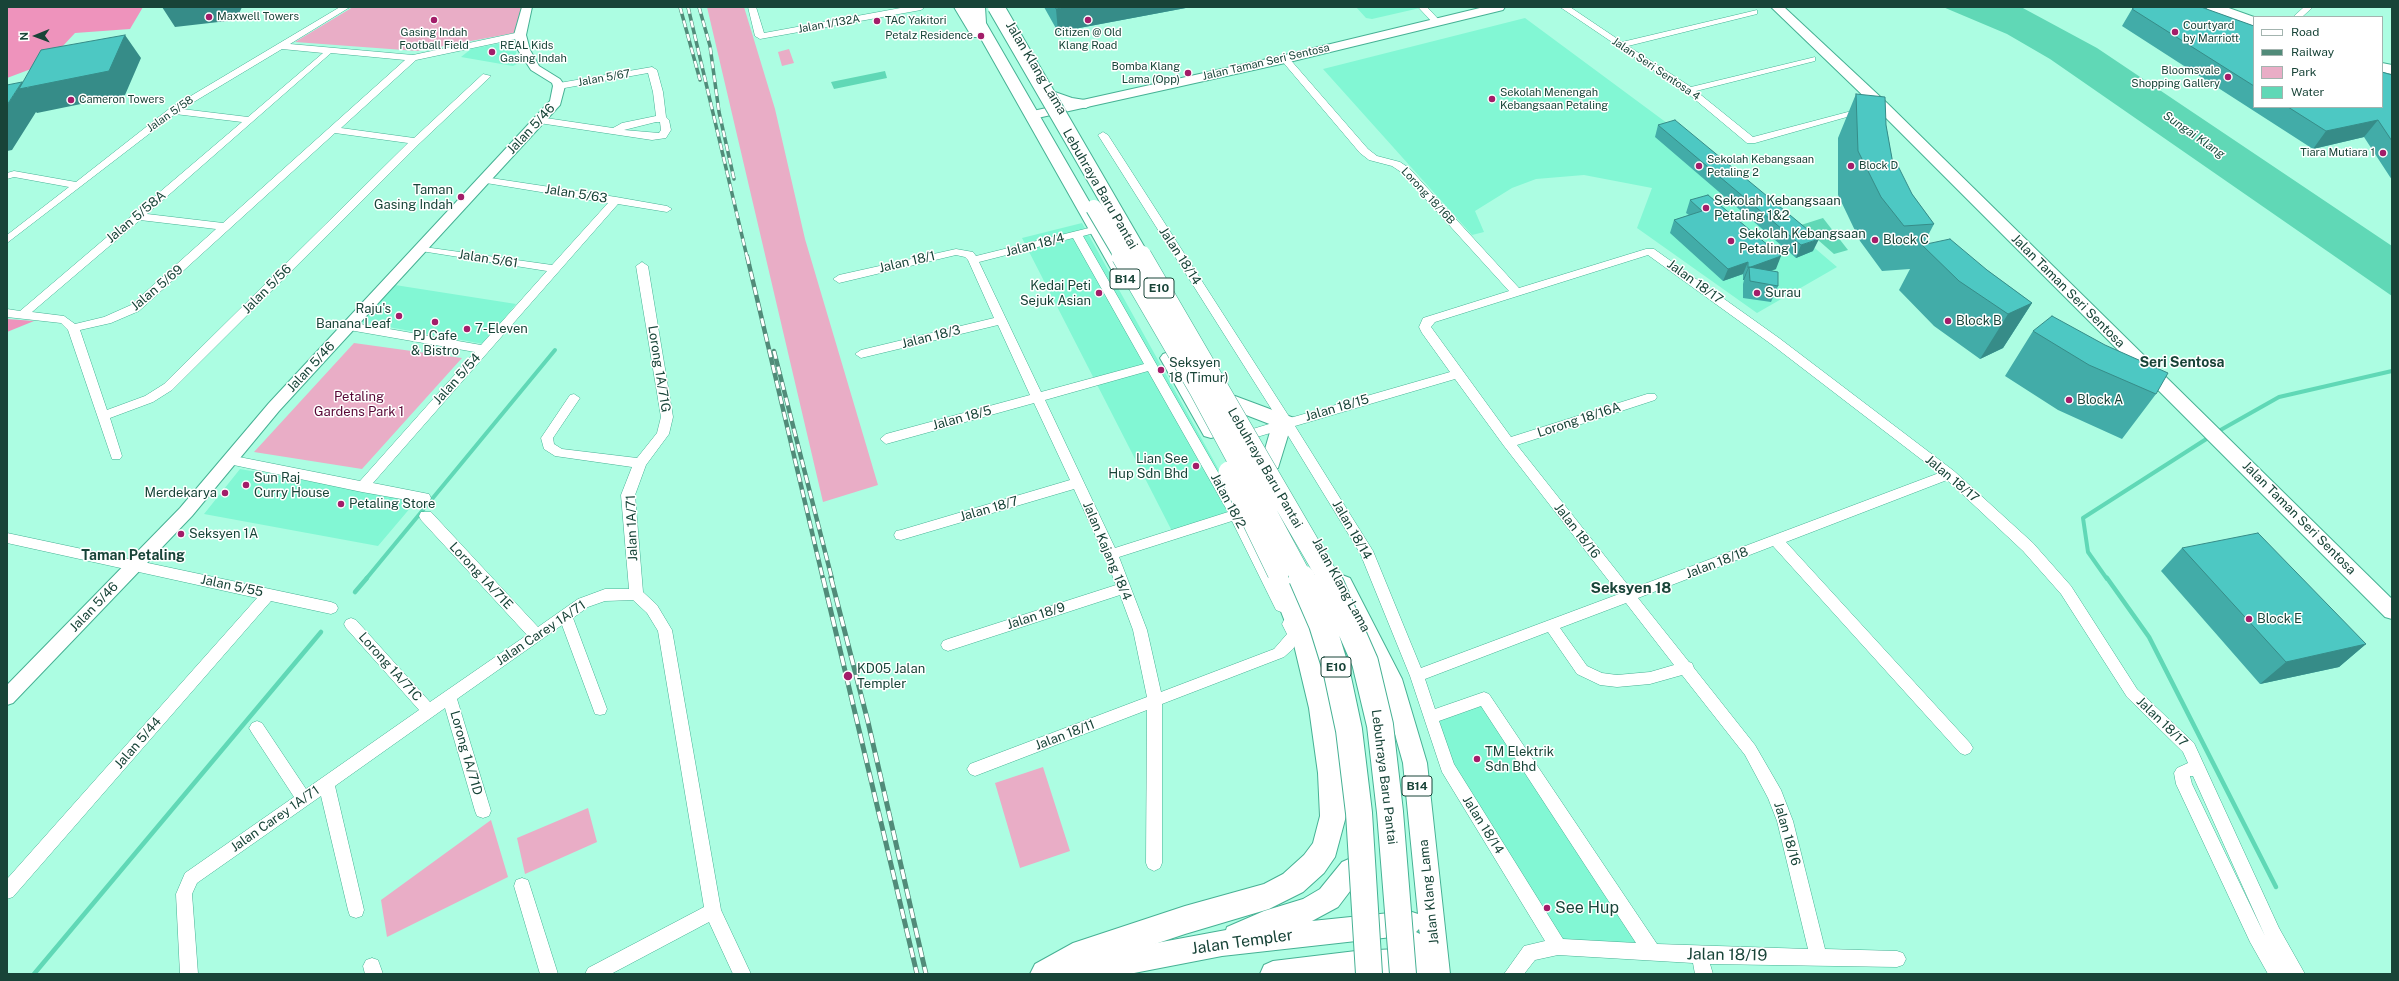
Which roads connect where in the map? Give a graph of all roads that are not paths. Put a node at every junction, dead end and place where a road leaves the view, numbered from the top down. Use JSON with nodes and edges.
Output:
{"nodes":[{"id":1,"x":346,"y":7,"type":"edge"},
{"id":2,"x":527,"y":7,"type":"edge"},
{"id":3,"x":752,"y":7,"type":"edge"},
{"id":4,"x":858,"y":7,"type":"edge"},
{"id":5,"x":921,"y":7,"type":"edge"},
{"id":6,"x":1001,"y":7,"type":"edge"},
{"id":7,"x":1422,"y":7,"type":"edge"},
{"id":8,"x":1499,"y":7,"type":"edge"},
{"id":9,"x":1564,"y":7,"type":"edge"},
{"id":10,"x":1777,"y":7,"type":"edge"},
{"id":11,"x":2213,"y":7,"type":"edge"},
{"id":12,"x":2309,"y":7,"type":"edge"},
{"id":13,"x":973,"y":10,"type":"edge"},
{"id":14,"x":2198,"y":10,"type":"edge"},
{"id":15,"x":1754,"y":12,"type":"dead end"},
{"id":16,"x":2298,"y":16,"type":"edge"},
{"id":17,"x":862,"y":18,"type":"junction"},
{"id":18,"x":1437,"y":22,"type":"junction"},
{"id":19,"x":2253,"y":22,"type":"edge"},
{"id":20,"x":2253,"y":30,"type":"edge"},
{"id":21,"x":520,"y":36,"type":"junction"},
{"id":22,"x":1620,"y":45,"type":"junction"},
{"id":23,"x":281,"y":46,"type":"junction"},
{"id":24,"x":327,"y":54,"type":"dead end"},
{"id":25,"x":413,"y":58,"type":"junction"},
{"id":26,"x":1285,"y":59,"type":"junction"},
{"id":27,"x":1812,"y":59,"type":"dead end"},
{"id":28,"x":486,"y":76,"type":"dead end"},
{"id":29,"x":559,"y":86,"type":"junction"},
{"id":30,"x":1689,"y":90,"type":"junction"},
{"id":31,"x":1052,"y":95,"type":"junction"},
{"id":32,"x":1086,"y":104,"type":"junction"},
{"id":33,"x":1882,"y":106,"type":"junction"},
{"id":34,"x":172,"y":111,"type":"junction"},
{"id":35,"x":1033,"y":115,"type":"junction"},
{"id":36,"x":1065,"y":116,"type":"junction"},
{"id":37,"x":661,"y":119,"type":"junction"},
{"id":38,"x":250,"y":120,"type":"junction"},
{"id":39,"x":539,"y":120,"type":"junction"},
{"id":40,"x":334,"y":130,"type":"junction"},
{"id":41,"x":616,"y":131,"type":"junction"},
{"id":42,"x":1103,"y":135,"type":"dead end"},
{"id":43,"x":416,"y":141,"type":"junction"},
{"id":44,"x":7,"y":176,"type":"edge"},
{"id":45,"x":484,"y":180,"type":"junction"},
{"id":46,"x":77,"y":184,"type":"junction"},
{"id":47,"x":616,"y":200,"type":"junction"},
{"id":48,"x":667,"y":209,"type":"dead end"},
{"id":49,"x":137,"y":216,"type":"junction"},
{"id":50,"x":226,"y":227,"type":"junction"},
{"id":51,"x":1097,"y":229,"type":"junction"},
{"id":52,"x":1076,"y":234,"type":"junction"},
{"id":53,"x":7,"y":240,"type":"edge"},
{"id":54,"x":421,"y":248,"type":"junction"},
{"id":55,"x":1653,"y":252,"type":"joint"},
{"id":56,"x":973,"y":260,"type":"junction"},
{"id":57,"x":642,"y":266,"type":"dead end"},
{"id":58,"x":555,"y":269,"type":"junction"},
{"id":59,"x":839,"y":279,"type":"dead end"},
{"id":60,"x":1516,"y":292,"type":"junction"},
{"id":61,"x":7,"y":313,"type":"edge"},
{"id":62,"x":22,"y":314,"type":"junction"},
{"id":63,"x":1001,"y":320,"type":"junction"},
{"id":64,"x":349,"y":326,"type":"junction"},
{"id":65,"x":73,"y":328,"type":"junction"},
{"id":66,"x":484,"y":349,"type":"junction"},
{"id":67,"x":861,"y":354,"type":"dead end"},
{"id":68,"x":1153,"y":366,"type":"junction"},
{"id":69,"x":1457,"y":374,"type":"junction"},
{"id":70,"x":1200,"y":390,"type":"junction"},
{"id":71,"x":1651,"y":397,"type":"dead end"},
{"id":72,"x":574,"y":398,"type":"dead end"},
{"id":73,"x":1037,"y":398,"type":"junction"},
{"id":74,"x":1235,"y":403,"type":"junction"},
{"id":75,"x":103,"y":416,"type":"junction"},
{"id":76,"x":1285,"y":424,"type":"junction"},
{"id":77,"x":1252,"y":433,"type":"junction"},
{"id":78,"x":886,"y":439,"type":"dead end"},
{"id":79,"x":1218,"y":443,"type":"junction"},
{"id":80,"x":1508,"y":443,"type":"junction"},
{"id":81,"x":116,"y":456,"type":"dead end"},
{"id":82,"x":229,"y":460,"type":"junction"},
{"id":83,"x":640,"y":463,"type":"junction"},
{"id":84,"x":1271,"y":463,"type":"junction"},
{"id":85,"x":1949,"y":474,"type":"junction"},
{"id":86,"x":1077,"y":483,"type":"junction"},
{"id":87,"x":362,"y":487,"type":"junction"},
{"id":88,"x":424,"y":498,"type":"dead end"},
{"id":89,"x":1245,"y":512,"type":"junction"},
{"id":90,"x":426,"y":516,"type":"dead end"},
{"id":91,"x":901,"y":535,"type":"dead end"},
{"id":92,"x":7,"y":538,"type":"edge"},
{"id":93,"x":1776,"y":540,"type":"junction"},
{"id":94,"x":1110,"y":554,"type":"junction"},
{"id":95,"x":134,"y":565,"type":"junction"},
{"id":96,"x":1125,"y":588,"type":"junction"},
{"id":97,"x":269,"y":594,"type":"junction"},
{"id":98,"x":636,"y":594,"type":"junction"},
{"id":99,"x":1628,"y":597,"type":"junction"},
{"id":100,"x":331,"y":608,"type":"dead end"},
{"id":101,"x":1356,"y":609,"type":"junction"},
{"id":102,"x":2392,"y":611,"type":"edge"},
{"id":103,"x":565,"y":615,"type":"junction"},
{"id":104,"x":351,"y":624,"type":"dead end"},
{"id":105,"x":1551,"y":626,"type":"junction"},
{"id":106,"x":536,"y":635,"type":"junction"},
{"id":107,"x":948,"y":645,"type":"dead end"},
{"id":108,"x":1687,"y":667,"type":"junction"},
{"id":109,"x":1417,"y":676,"type":"junction"},
{"id":110,"x":7,"y":696,"type":"edge"},
{"id":111,"x":449,"y":696,"type":"junction"},
{"id":112,"x":1155,"y":700,"type":"junction"},
{"id":113,"x":600,"y":709,"type":"dead end"},
{"id":114,"x":429,"y":711,"type":"junction"},
{"id":115,"x":1431,"y":717,"type":"junction"},
{"id":116,"x":257,"y":728,"type":"dead end"},
{"id":117,"x":1965,"y":748,"type":"dead end"},
{"id":118,"x":2196,"y":765,"type":"junction"},
{"id":119,"x":975,"y":769,"type":"dead end"},
{"id":120,"x":326,"y":783,"type":"junction"},
{"id":121,"x":304,"y":799,"type":"junction"},
{"id":122,"x":483,"y":811,"type":"dead end"},
{"id":123,"x":1154,"y":864,"type":"dead end"},
{"id":124,"x":1351,"y":870,"type":"junction"},
{"id":125,"x":522,"y":886,"type":"dead end"},
{"id":126,"x":7,"y":892,"type":"edge"},
{"id":127,"x":356,"y":910,"type":"dead end"},
{"id":128,"x":713,"y":911,"type":"junction"},
{"id":129,"x":1409,"y":923,"type":"junction"},
{"id":130,"x":1355,"y":928,"type":"junction"},
{"id":131,"x":2273,"y":934,"type":"junction"},
{"id":132,"x":2256,"y":936,"type":"junction"},
{"id":133,"x":1222,"y":943,"type":"junction"},
{"id":134,"x":1558,"y":947,"type":"junction"},
{"id":135,"x":1652,"y":952,"type":"junction"},
{"id":136,"x":1700,"y":955,"type":"junction"},
{"id":137,"x":1818,"y":956,"type":"junction"},
{"id":138,"x":1897,"y":959,"type":"dead end"},
{"id":139,"x":1411,"y":970,"type":"edge"},
{"id":140,"x":1360,"y":971,"type":"edge"},
{"id":141,"x":189,"y":974,"type":"edge"},
{"id":142,"x":549,"y":974,"type":"edge"},
{"id":143,"x":594,"y":974,"type":"edge"},
{"id":144,"x":742,"y":974,"type":"edge"},
{"id":145,"x":1045,"y":974,"type":"edge"},
{"id":146,"x":1077,"y":974,"type":"edge"},
{"id":147,"x":1273,"y":974,"type":"edge"},
{"id":148,"x":1437,"y":974,"type":"edge"},
{"id":149,"x":1513,"y":974,"type":"edge"},
{"id":150,"x":1704,"y":974,"type":"edge"},
{"id":151,"x":2278,"y":974,"type":"edge"},
{"id":152,"x":2296,"y":974,"type":"edge"}],
"edges":[{"from":1,"to":23,"type":"street","name":"Jalan 5/58"},
{"from":2,"to":21,"type":"street"},
{"from":3,"to":17,"type":"street","name":"Jalan 1/132A"},
{"from":4,"to":17,"type":"street"},
{"from":5,"to":17,"type":"street","name":"Jalan 1/132A"},
{"from":6,"to":31,"type":"main road","name":"Jalan Klang Lama","number":"B14"},
{"from":7,"to":18,"type":"street"},
{"from":8,"to":18,"type":"main road","name":"Jalan Taman Seri Sentosa"},
{"from":9,"to":22,"type":"street","name":"Jalan Seri Sentosa 4"},
{"from":10,"to":33,"type":"main road","name":"Jalan Taman Seri Sentosa"},
{"from":11,"to":19,"type":"main road"},
{"from":12,"to":16,"type":"street"},
{"from":13,"to":35,"type":"main road","name":"Jalan Klang Lama","number":"B14"},
{"from":13,"to":70,"type":"highway","name":"Lebuhraya Baru Pantai","number":"E10","bridge":true},
{"from":13,"to":139,"type":"highway","name":"Lebuhraya Baru Pantai","number":"E10","bridge":true},
{"from":14,"to":20,"type":"main road"},
{"from":15,"to":22,"type":"street"},
{"from":18,"to":26,"type":"main road","name":"Jalan Taman Seri Sentosa"},
{"from":21,"to":25,"type":"street"},
{"from":21,"to":29,"type":"street","name":"Jalan 5/46"},
{"from":22,"to":30,"type":"street","name":"Jalan Seri Sentosa 4"},
{"from":23,"to":25,"type":"street"},
{"from":23,"to":34,"type":"street","name":"Jalan 5/58"},
{"from":24,"to":38,"type":"street","name":"Jalan 5/58A"},
{"from":25,"to":40,"type":"street","name":"Jalan 5/69"},
{"from":26,"to":32,"type":"main road","name":"Jalan Taman Seri Sentosa"},
{"from":26,"to":60,"type":"street","name":"Lorong 18/16B"},
{"from":27,"to":30,"type":"street"},
{"from":28,"to":43,"type":"street","name":"Jalan 5/56"},
{"from":29,"to":37,"type":"street","name":"Jalan 5/67"},
{"from":29,"to":39,"type":"street","name":"Jalan 5/46"},
{"from":30,"to":33,"type":"street","name":"Jalan Seri Sentosa 4"},
{"from":31,"to":32,"type":"main road"},
{"from":31,"to":36,"type":"main road","name":"Jalan Klang Lama","number":"B14"},
{"from":32,"to":36,"type":"main road"},
{"from":33,"to":102,"type":"main road","name":"Jalan Taman Seri Sentosa"},
{"from":34,"to":38,"type":"street"},
{"from":34,"to":46,"type":"street","name":"Jalan 5/58"},
{"from":35,"to":36,"type":"main road"},
{"from":35,"to":51,"type":"main road","name":"Jalan Klang Lama","number":"B14"},
{"from":36,"to":74,"type":"main road","name":"Jalan Klang Lama","number":"B14"},
{"from":37,"to":41,"type":"street"},
{"from":37,"to":41,"type":"street"},
{"from":38,"to":49,"type":"street","name":"Jalan 5/58A"},
{"from":39,"to":41,"type":"street"},
{"from":39,"to":45,"type":"street","name":"Jalan 5/46"},
{"from":40,"to":43,"type":"street"},
{"from":40,"to":50,"type":"street","name":"Jalan 5/69"},
{"from":42,"to":76,"type":"street","name":"Jalan 18/14"},
{"from":43,"to":75,"type":"street","name":"Jalan 5/56"},
{"from":44,"to":46,"type":"street"},
{"from":45,"to":47,"type":"street","name":"Jalan 5/63"},
{"from":45,"to":54,"type":"street","name":"Jalan 5/46"},
{"from":46,"to":53,"type":"street","name":"Jalan 5/58"},
{"from":47,"to":48,"type":"street","name":"Jalan 5/63"},
{"from":47,"to":58,"type":"street","name":"Jalan 5/54"},
{"from":49,"to":50,"type":"street"},
{"from":49,"to":62,"type":"street","name":"Jalan 5/58A"},
{"from":50,"to":65,"type":"street","name":"Jalan 5/69"},
{"from":51,"to":52,"type":"street","name":"Jalan 18/4"},
{"from":51,"to":79,"type":"main road","name":"Jalan Klang Lama","number":"B14"},
{"from":52,"to":56,"type":"street","name":"Jalan 18/4"},
{"from":52,"to":68,"type":"street","name":"Jalan 18/2"},
{"from":54,"to":58,"type":"street","name":"Jalan 5/61"},
{"from":54,"to":64,"type":"street","name":"Jalan 5/46"},
{"from":55,"to":60,"type":"street","name":"Jalan 18/16"},
{"from":55,"to":85,"type":"street","name":"Jalan 18/17"},
{"from":56,"to":59,"type":"street","name":"Jalan 18/1"},
{"from":56,"to":63,"type":"street","name":"Jalan Kajang 18/4"},
{"from":57,"to":83,"type":"street","name":"Lorong 1A/71G"},
{"from":58,"to":66,"type":"street","name":"Jalan 5/54"},
{"from":60,"to":69,"type":"street","name":"Jalan 18/16"},
{"from":61,"to":62,"type":"street"},
{"from":62,"to":65,"type":"street"},
{"from":63,"to":67,"type":"street","name":"Jalan 18/3"},
{"from":63,"to":73,"type":"street","name":"Jalan Kajang 18/4"},
{"from":64,"to":66,"type":"street"},
{"from":64,"to":82,"type":"street","name":"Jalan 5/46"},
{"from":65,"to":75,"type":"street"},
{"from":66,"to":87,"type":"street","name":"Jalan 5/54"},
{"from":68,"to":73,"type":"street","name":"Jalan 18/5"},
{"from":68,"to":89,"type":"street","name":"Jalan 18/2"},
{"from":69,"to":76,"type":"street","name":"Jalan 18/15"},
{"from":69,"to":80,"type":"street","name":"Jalan 18/16"},
{"from":70,"to":140,"type":"highway","name":"Lebuhraya Baru Pantai","number":"E10","bridge":true},
{"from":70,"to":145,"type":"highway","bridge":true},
{"from":71,"to":80,"type":"street","name":"Lorong 18/16A"},
{"from":72,"to":83,"type":"street"},
{"from":73,"to":78,"type":"street","name":"Jalan 18/5"},
{"from":73,"to":86,"type":"street","name":"Jalan Kajang 18/4"},
{"from":74,"to":76,"type":"main road"},
{"from":74,"to":77,"type":"main road","name":"Jalan Klang Lama","number":"B14"},
{"from":75,"to":81,"type":"street"},
{"from":76,"to":77,"type":"street","name":"Jalan 18/15"},
{"from":76,"to":84,"type":"main road"},
{"from":76,"to":109,"type":"street","name":"Jalan 18/14"},
{"from":77,"to":79,"type":"street","name":"Jalan 18/15"},
{"from":77,"to":84,"type":"main road","name":"Jalan Klang Lama","number":"B14"},
{"from":79,"to":89,"type":"main road","name":"Jalan Klang Lama","number":"B14"},
{"from":80,"to":99,"type":"street","name":"Jalan 18/16"},
{"from":82,"to":87,"type":"street"},
{"from":82,"to":95,"type":"street","name":"Jalan 5/46"},
{"from":83,"to":98,"type":"street","name":"Jalan 1A/71"},
{"from":84,"to":101,"type":"main road","name":"Jalan Klang Lama","number":"B14"},
{"from":85,"to":93,"type":"street","name":"Jalan 18/18"},
{"from":85,"to":118,"type":"street","name":"Jalan 18/17"},
{"from":86,"to":91,"type":"street","name":"Jalan 18/7"},
{"from":86,"to":94,"type":"street","name":"Jalan Kajang 18/4"},
{"from":87,"to":88,"type":"street"},
{"from":89,"to":94,"type":"street"},
{"from":89,"to":112,"type":"street","name":"Jalan 18/2"},
{"from":89,"to":124,"type":"main road","name":"Jalan Klang Lama","number":"B14"},
{"from":90,"to":106,"type":"street","name":"Lorong 1A/71E"},
{"from":92,"to":95,"type":"street","name":"Jalan 5/55"},
{"from":93,"to":99,"type":"street","name":"Jalan 18/18"},
{"from":93,"to":117,"type":"street"},
{"from":94,"to":96,"type":"street","name":"Jalan Kajang 18/4"},
{"from":95,"to":97,"type":"street","name":"Jalan 5/55"},
{"from":95,"to":110,"type":"street","name":"Jalan 5/46"},
{"from":96,"to":107,"type":"street","name":"Jalan 18/9"},
{"from":96,"to":112,"type":"street","name":"Jalan Kajang 18/4"},
{"from":97,"to":100,"type":"street","name":"Jalan 5/55"},
{"from":97,"to":126,"type":"street","name":"Jalan 5/44"},
{"from":98,"to":103,"type":"street","name":"Jalan Carey 1A/71"},
{"from":98,"to":128,"type":"street"},
{"from":99,"to":105,"type":"street","name":"Jalan 18/18"},
{"from":99,"to":108,"type":"street","name":"Jalan 18/16"},
{"from":101,"to":129,"type":"main road"},
{"from":101,"to":148,"type":"main road","name":"Jalan Klang Lama","number":"B14"},
{"from":103,"to":106,"type":"street","name":"Jalan Carey 1A/71"},
{"from":103,"to":113,"type":"street"},
{"from":104,"to":114,"type":"street","name":"Lorong 1A/71C"},
{"from":105,"to":108,"type":"street"},
{"from":105,"to":109,"type":"street","name":"Jalan 18/18"},
{"from":106,"to":111,"type":"street","name":"Jalan Carey 1A/71"},
{"from":108,"to":137,"type":"street","name":"Jalan 18/16"},
{"from":109,"to":115,"type":"street","name":"Jalan 18/14"},
{"from":111,"to":114,"type":"street","name":"Jalan Carey 1A/71"},
{"from":111,"to":122,"type":"street","name":"Lorong 1A/71D"},
{"from":112,"to":119,"type":"street","name":"Jalan 18/11"},
{"from":112,"to":123,"type":"street","name":"Jalan Kajang 18/4"},
{"from":114,"to":120,"type":"street","name":"Jalan Carey 1A/71"},
{"from":115,"to":134,"type":"street","name":"Jalan 18/14"},
{"from":115,"to":135,"type":"street"},
{"from":116,"to":121,"type":"street"},
{"from":118,"to":131,"type":"street","name":"Jalan 18/17"},
{"from":118,"to":132,"type":"street"},
{"from":120,"to":121,"type":"street","name":"Jalan Carey 1A/71"},
{"from":120,"to":127,"type":"street"},
{"from":121,"to":141,"type":"street","name":"Jalan Carey 1A/71"},
{"from":124,"to":130,"type":"main road","name":"Jalan Klang Lama","number":"B14"},
{"from":124,"to":133,"type":"main road"},
{"from":125,"to":142,"type":"street"},
{"from":128,"to":143,"type":"street"},
{"from":128,"to":144,"type":"street"},
{"from":129,"to":130,"type":"main road","name":"Jalan Templer"},
{"from":129,"to":139,"type":"main road"},
{"from":130,"to":133,"type":"main road","name":"Jalan Templer"},
{"from":130,"to":140,"type":"main road","name":"Jalan Klang Lama","number":"B14"},
{"from":131,"to":132,"type":"street"},
{"from":131,"to":152,"type":"street","name":"Jalan 18/17"},
{"from":132,"to":151,"type":"street"},
{"from":133,"to":146,"type":"main road","name":"Jalan Templer"},
{"from":134,"to":135,"type":"street","name":"Jalan 18/19"},
{"from":134,"to":149,"type":"street","name":"Jalan 18/19"},
{"from":135,"to":136,"type":"street","name":"Jalan 18/19"},
{"from":136,"to":137,"type":"street","name":"Jalan 18/19"},
{"from":136,"to":150,"type":"street"},
{"from":137,"to":138,"type":"street","name":"Jalan 18/19"},
{"from":139,"to":140,"type":"main road"},
{"from":140,"to":147,"type":"main road"}]}
